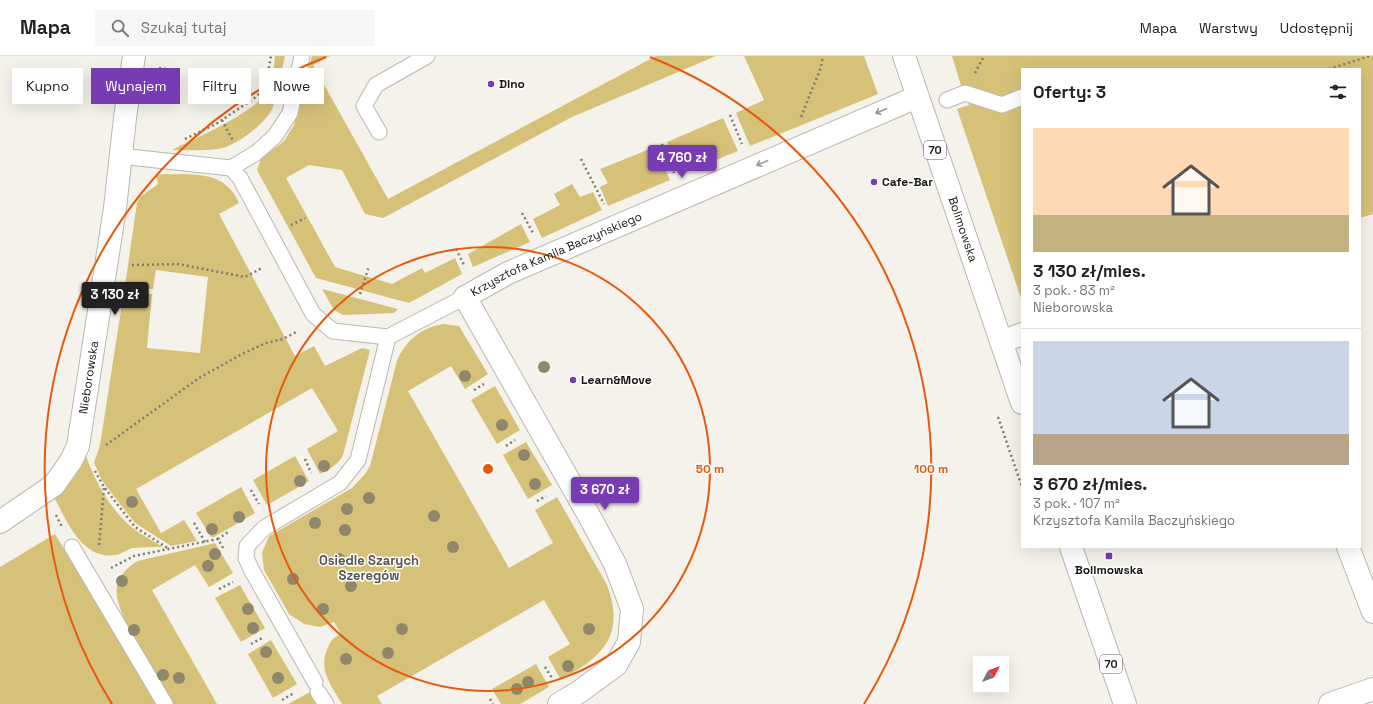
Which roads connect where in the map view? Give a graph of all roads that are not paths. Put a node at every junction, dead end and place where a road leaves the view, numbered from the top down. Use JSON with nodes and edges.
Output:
{"nodes":[{"id":1,"x":134,"y":56,"type":"edge"},
{"id":2,"x":302,"y":56,"type":"edge"},
{"id":3,"x":427,"y":56,"type":"edge"},
{"id":4,"x":904,"y":56,"type":"edge"},
{"id":5,"x":917,"y":96,"type":"junction"},
{"id":6,"x":1021,"y":97,"type":"edge"},
{"id":7,"x":947,"y":100,"type":"dead end"},
{"id":8,"x":379,"y":132,"type":"dead end"},
{"id":9,"x":120,"y":156,"type":"junction"},
{"id":10,"x":231,"y":168,"type":"junction"},
{"id":11,"x":465,"y":297,"type":"junction"},
{"id":12,"x":1021,"y":334,"type":"edge"},
{"id":13,"x":388,"y":337,"type":"junction"},
{"id":14,"x":1001,"y":342,"type":"junction"},
{"id":15,"x":1021,"y":400,"type":"edge"},
{"id":16,"x":0,"y":522,"type":"edge"},
{"id":17,"x":72,"y":547,"type":"road end"},
{"id":18,"x":1071,"y":548,"type":"edge"},
{"id":19,"x":1348,"y":548,"type":"edge"},
{"id":20,"x":1373,"y":612,"type":"edge"},
{"id":21,"x":1373,"y":689,"type":"edge"},
{"id":22,"x":320,"y":693,"type":"edge"},
{"id":23,"x":165,"y":704,"type":"edge"},
{"id":24,"x":559,"y":704,"type":"edge"},
{"id":25,"x":1125,"y":704,"type":"edge"},
{"id":26,"x":1330,"y":704,"type":"edge"}],
"edges":[{"from":1,"to":9,"type":"street","name":"Nieborowska"},
{"from":2,"to":10,"type":"lane"},
{"from":3,"to":8,"type":"lane"},
{"from":4,"to":5,"type":"street","name":"Bolimowska","number":"70"},
{"from":5,"to":11,"type":"street","name":"Krzysztofa Kamila Baczyńskiego","one_way":true},
{"from":5,"to":14,"type":"street","name":"Bolimowska","number":"70"},
{"from":6,"to":7,"type":"lane"},
{"from":9,"to":10,"type":"lane"},
{"from":9,"to":16,"type":"street","name":"Nieborowska"},
{"from":10,"to":13,"type":"lane"},
{"from":11,"to":13,"type":"lane"},
{"from":11,"to":24,"type":"street","name":"Krzysztofa Kamila Baczyńskiego"},
{"from":12,"to":14,"type":"street"},
{"from":13,"to":22,"type":"lane"},
{"from":14,"to":15,"type":"street","name":"Bolimowska","number":"70"},
{"from":17,"to":23,"type":"lane"},
{"from":18,"to":25,"type":"street","number":"70"},
{"from":19,"to":20,"type":"street"},
{"from":21,"to":26,"type":"street"}]}
